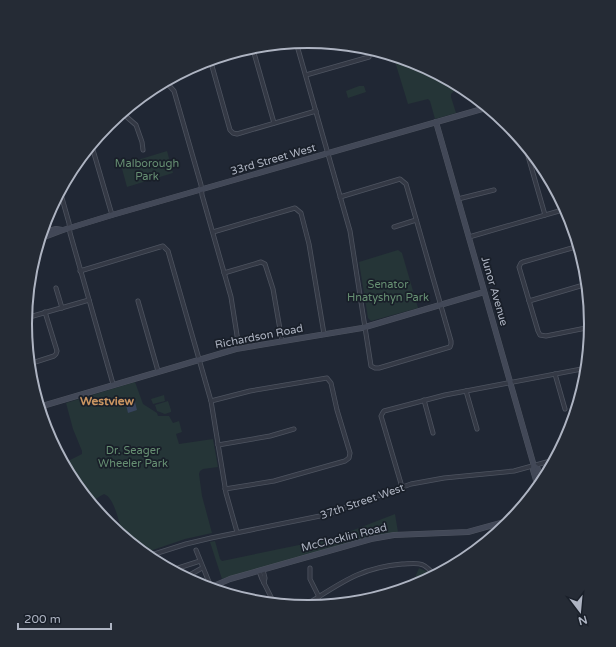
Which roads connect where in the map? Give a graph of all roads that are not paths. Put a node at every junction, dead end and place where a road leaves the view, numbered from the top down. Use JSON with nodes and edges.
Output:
{"nodes":[{"id":1,"x":298,"y":48,"type":"edge"},
{"id":2,"x":254,"y":53,"type":"edge"},
{"id":3,"x":369,"y":56,"type":"dead end"},
{"id":4,"x":212,"y":65,"type":"edge"},
{"id":5,"x":306,"y":75,"type":"junction"},
{"id":6,"x":169,"y":85,"type":"edge"},
{"id":7,"x":481,"y":109,"type":"edge"},
{"id":8,"x":316,"y":111,"type":"junction"},
{"id":9,"x":126,"y":116,"type":"edge"},
{"id":10,"x":436,"y":122,"type":"junction"},
{"id":11,"x":274,"y":123,"type":"junction"},
{"id":12,"x":93,"y":150,"type":"edge"},
{"id":13,"x":143,"y":150,"type":"dead end"},
{"id":14,"x":328,"y":153,"type":"junction"},
{"id":15,"x":528,"y":157,"type":"edge"},
{"id":16,"x":202,"y":190,"type":"junction"},
{"id":17,"x":494,"y":190,"type":"dead end"},
{"id":18,"x":340,"y":197,"type":"junction"},
{"id":19,"x":62,"y":198,"type":"edge"},
{"id":20,"x":458,"y":199,"type":"junction"},
{"id":21,"x":560,"y":211,"type":"edge"},
{"id":22,"x":112,"y":215,"type":"junction"},
{"id":23,"x":545,"y":215,"type":"junction"},
{"id":24,"x":416,"y":220,"type":"junction"},
{"id":25,"x":394,"y":227,"type":"dead end"},
{"id":26,"x":69,"y":228,"type":"junction"},
{"id":27,"x":62,"y":230,"type":"junction"},
{"id":28,"x":48,"y":232,"type":"edge"},
{"id":29,"x":213,"y":232,"type":"junction"},
{"id":30,"x":47,"y":236,"type":"edge"},
{"id":31,"x":469,"y":237,"type":"junction"},
{"id":32,"x":573,"y":248,"type":"edge"},
{"id":33,"x":80,"y":271,"type":"junction"},
{"id":34,"x":224,"y":273,"type":"junction"},
{"id":35,"x":582,"y":286,"type":"edge"},
{"id":36,"x":56,"y":288,"type":"dead end"},
{"id":37,"x":484,"y":292,"type":"junction"},
{"id":38,"x":89,"y":300,"type":"junction"},
{"id":39,"x":138,"y":301,"type":"dead end"},
{"id":40,"x":529,"y":301,"type":"junction"},
{"id":41,"x":441,"y":305,"type":"junction"},
{"id":42,"x":62,"y":308,"type":"junction"},
{"id":43,"x":45,"y":312,"type":"junction"},
{"id":44,"x":32,"y":316,"type":"edge"},
{"id":45,"x":365,"y":327,"type":"junction"},
{"id":46,"x":584,"y":328,"type":"edge"},
{"id":47,"x":324,"y":334,"type":"junction"},
{"id":48,"x":282,"y":341,"type":"junction"},
{"id":49,"x":240,"y":348,"type":"junction"},
{"id":50,"x":199,"y":359,"type":"junction"},
{"id":51,"x":34,"y":362,"type":"edge"},
{"id":52,"x":580,"y":369,"type":"edge"},
{"id":53,"x":158,"y":371,"type":"junction"},
{"id":54,"x":555,"y":374,"type":"junction"},
{"id":55,"x":510,"y":382,"type":"junction"},
{"id":56,"x":113,"y":384,"type":"junction"},
{"id":57,"x":466,"y":391,"type":"junction"},
{"id":58,"x":424,"y":400,"type":"junction"},
{"id":59,"x":211,"y":402,"type":"junction"},
{"id":60,"x":45,"y":405,"type":"edge"},
{"id":61,"x":565,"y":410,"type":"dead end"},
{"id":62,"x":294,"y":429,"type":"dead end"},
{"id":63,"x":477,"y":429,"type":"dead end"},
{"id":64,"x":433,"y":433,"type":"dead end"},
{"id":65,"x":218,"y":445,"type":"junction"},
{"id":66,"x":547,"y":462,"type":"edge"},
{"id":67,"x":534,"y":466,"type":"junction"},
{"id":68,"x":539,"y":474,"type":"edge"},
{"id":69,"x":536,"y":479,"type":"edge"},
{"id":70,"x":402,"y":487,"type":"junction"},
{"id":71,"x":225,"y":488,"type":"junction"},
{"id":72,"x":498,"y":524,"type":"edge"},
{"id":73,"x":237,"y":532,"type":"junction"},
{"id":74,"x":196,"y":550,"type":"dead end"},
{"id":75,"x":156,"y":554,"type":"edge"},
{"id":76,"x":200,"y":560,"type":"junction"},
{"id":77,"x":179,"y":568,"type":"edge"},
{"id":78,"x":202,"y":568,"type":"junction"},
{"id":79,"x":310,"y":568,"type":"dead end"},
{"id":80,"x":261,"y":570,"type":"junction"},
{"id":81,"x":431,"y":571,"type":"edge"},
{"id":82,"x":192,"y":574,"type":"edge"},
{"id":83,"x":207,"y":580,"type":"edge"},
{"id":84,"x":217,"y":584,"type":"edge"},
{"id":85,"x":271,"y":597,"type":"edge"},
{"id":86,"x":319,"y":597,"type":"junction"},
{"id":87,"x":315,"y":600,"type":"edge"}],
"edges":[{"from":1,"to":5,"type":"street"},
{"from":2,"to":11,"type":"street"},
{"from":3,"to":5,"type":"street"},
{"from":4,"to":11,"type":"street"},
{"from":5,"to":8,"type":"street"},
{"from":6,"to":16,"type":"street"},
{"from":7,"to":10,"type":"street","name":"33rd Street West"},
{"from":8,"to":11,"type":"street"},
{"from":8,"to":14,"type":"street"},
{"from":9,"to":13,"type":"street"},
{"from":10,"to":14,"type":"street","name":"33rd Street West"},
{"from":10,"to":20,"type":"street","name":"Junor Avenue"},
{"from":12,"to":22,"type":"street"},
{"from":14,"to":16,"type":"street","name":"33rd Street West"},
{"from":14,"to":18,"type":"street"},
{"from":15,"to":23,"type":"street"},
{"from":16,"to":22,"type":"street","name":"33rd Street West"},
{"from":16,"to":29,"type":"street"},
{"from":17,"to":20,"type":"street"},
{"from":18,"to":24,"type":"street"},
{"from":18,"to":45,"type":"street"},
{"from":19,"to":26,"type":"street"},
{"from":20,"to":31,"type":"street","name":"Junor Avenue"},
{"from":21,"to":23,"type":"street"},
{"from":22,"to":26,"type":"street","name":"33rd Street West"},
{"from":23,"to":31,"type":"street"},
{"from":24,"to":25,"type":"street"},
{"from":24,"to":41,"type":"street"},
{"from":26,"to":27,"type":"street","name":"33rd Street West"},
{"from":26,"to":33,"type":"street"},
{"from":27,"to":28,"type":"street","name":"33rd Street West"},
{"from":27,"to":30,"type":"street","name":"33rd Street West"},
{"from":29,"to":34,"type":"street"},
{"from":29,"to":47,"type":"street"},
{"from":31,"to":37,"type":"street","name":"Junor Avenue"},
{"from":32,"to":40,"type":"street"},
{"from":33,"to":38,"type":"street"},
{"from":33,"to":50,"type":"street"},
{"from":34,"to":48,"type":"street"},
{"from":34,"to":49,"type":"street"},
{"from":35,"to":40,"type":"street"},
{"from":36,"to":42,"type":"street"},
{"from":37,"to":41,"type":"street","name":"Richardson Road"},
{"from":37,"to":55,"type":"street","name":"Junor Avenue"},
{"from":38,"to":42,"type":"street"},
{"from":38,"to":56,"type":"street"},
{"from":39,"to":53,"type":"street"},
{"from":40,"to":46,"type":"street"},
{"from":41,"to":45,"type":"street","name":"Richardson Road"},
{"from":41,"to":45,"type":"street"},
{"from":42,"to":43,"type":"street"},
{"from":43,"to":44,"type":"street"},
{"from":43,"to":51,"type":"street"},
{"from":45,"to":47,"type":"street","name":"Richardson Road"},
{"from":47,"to":48,"type":"street","name":"Richardson Road"},
{"from":48,"to":49,"type":"street","name":"Richardson Road"},
{"from":49,"to":50,"type":"street","name":"Richardson Road"},
{"from":50,"to":53,"type":"street","name":"Richardson Road"},
{"from":50,"to":59,"type":"street"},
{"from":52,"to":54,"type":"street"},
{"from":53,"to":56,"type":"street","name":"Richardson Road"},
{"from":54,"to":55,"type":"street"},
{"from":54,"to":61,"type":"street"},
{"from":55,"to":57,"type":"street"},
{"from":55,"to":67,"type":"street","name":"Junor Avenue"},
{"from":56,"to":60,"type":"street","name":"Richardson Road"},
{"from":57,"to":58,"type":"street"},
{"from":57,"to":63,"type":"street"},
{"from":58,"to":64,"type":"street"},
{"from":58,"to":70,"type":"street"},
{"from":59,"to":65,"type":"street"},
{"from":59,"to":71,"type":"street"},
{"from":62,"to":65,"type":"street"},
{"from":65,"to":71,"type":"street"},
{"from":66,"to":67,"type":"street","name":"37th Street West"},
{"from":67,"to":68,"type":"street","name":"Junor Avenue"},
{"from":67,"to":69,"type":"street","name":"Junor Avenue"},
{"from":67,"to":70,"type":"street","name":"37th Street West"},
{"from":70,"to":73,"type":"street","name":"37th Street West"},
{"from":71,"to":73,"type":"street"},
{"from":72,"to":80,"type":"street","name":"McClocklin Road"},
{"from":73,"to":75,"type":"street","name":"37th Street West"},
{"from":74,"to":76,"type":"street"},
{"from":76,"to":77,"type":"street"},
{"from":76,"to":78,"type":"street"},
{"from":78,"to":82,"type":"street"},
{"from":78,"to":83,"type":"street"},
{"from":79,"to":86,"type":"street"},
{"from":80,"to":84,"type":"street","name":"McClocklin Road"},
{"from":80,"to":85,"type":"street"},
{"from":81,"to":86,"type":"street"},
{"from":86,"to":87,"type":"street"}]}
